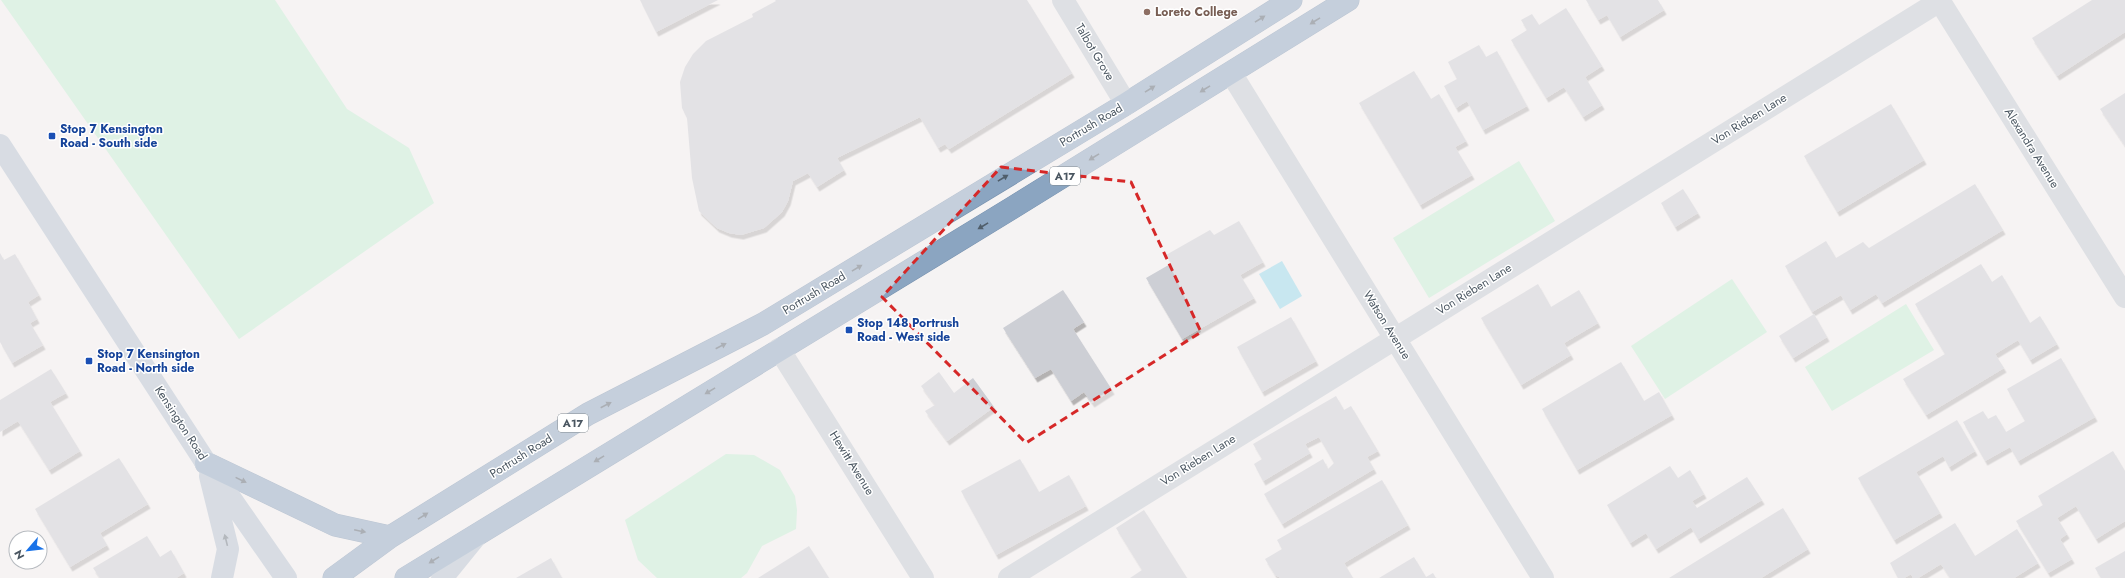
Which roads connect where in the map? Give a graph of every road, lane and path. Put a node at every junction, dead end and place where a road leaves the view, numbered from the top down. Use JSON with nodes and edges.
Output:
{"nodes":[{"id":1,"x":1063,"y":0,"type":"edge"},
{"id":2,"x":1291,"y":0,"type":"edge"},
{"id":3,"x":1348,"y":0,"type":"edge"},
{"id":4,"x":1939,"y":1,"type":"edge"},
{"id":5,"x":1231,"y":73,"type":"junction"},
{"id":6,"x":1126,"y":104,"type":"junction"},
{"id":7,"x":0,"y":146,"type":"edge"},
{"id":8,"x":2125,"y":297,"type":"edge"},
{"id":9,"x":1395,"y":338,"type":"junction"},
{"id":10,"x":780,"y":349,"type":"junction"},
{"id":11,"x":206,"y":463,"type":"junction"},
{"id":12,"x":479,"y":532,"type":"junction"},
{"id":13,"x":390,"y":537,"type":"junction"},
{"id":14,"x":222,"y":578,"type":"edge"},
{"id":15,"x":286,"y":578,"type":"edge"},
{"id":16,"x":334,"y":578,"type":"edge"},
{"id":17,"x":406,"y":578,"type":"edge"},
{"id":18,"x":442,"y":578,"type":"edge"},
{"id":19,"x":923,"y":578,"type":"edge"},
{"id":20,"x":1008,"y":578,"type":"edge"},
{"id":21,"x":1542,"y":578,"type":"edge"}],
"edges":[{"from":1,"to":6,"type":"street","name":"Talbot Grove"},
{"from":6,"to":2,"type":"highway","name":"Portrush Road","number":"A17","one_way":true},
{"from":3,"to":5,"type":"highway","number":"A17","one_way":true},
{"from":4,"to":8,"type":"street","name":"Alexandra Avenue"},
{"from":4,"to":9,"type":"street","name":"Von Rieben Lane"},
{"from":5,"to":9,"type":"street","name":"Watson Avenue"},
{"from":5,"to":10,"type":"highway","number":"A17","one_way":true},
{"from":13,"to":6,"type":"highway","name":"Portrush Road","number":"A17","one_way":true},
{"from":7,"to":11,"type":"main road","name":"Kensington Road"},
{"from":9,"to":20,"type":"street","name":"Von Rieben Lane"},
{"from":9,"to":21,"type":"street","name":"Watson Avenue"},
{"from":10,"to":12,"type":"highway","number":"A17","one_way":true},
{"from":10,"to":19,"type":"street","name":"Hewitt Avenue"},
{"from":11,"to":13,"type":"highway","one_way":true},
{"from":14,"to":11,"type":"main road","one_way":true},
{"from":11,"to":15,"type":"main road","name":"Kensington Road"},
{"from":12,"to":17,"type":"highway","number":"A17","one_way":true},
{"from":12,"to":18,"type":"main road"},
{"from":13,"to":16,"type":"highway","name":"Portrush Road","number":"A17"}]}
